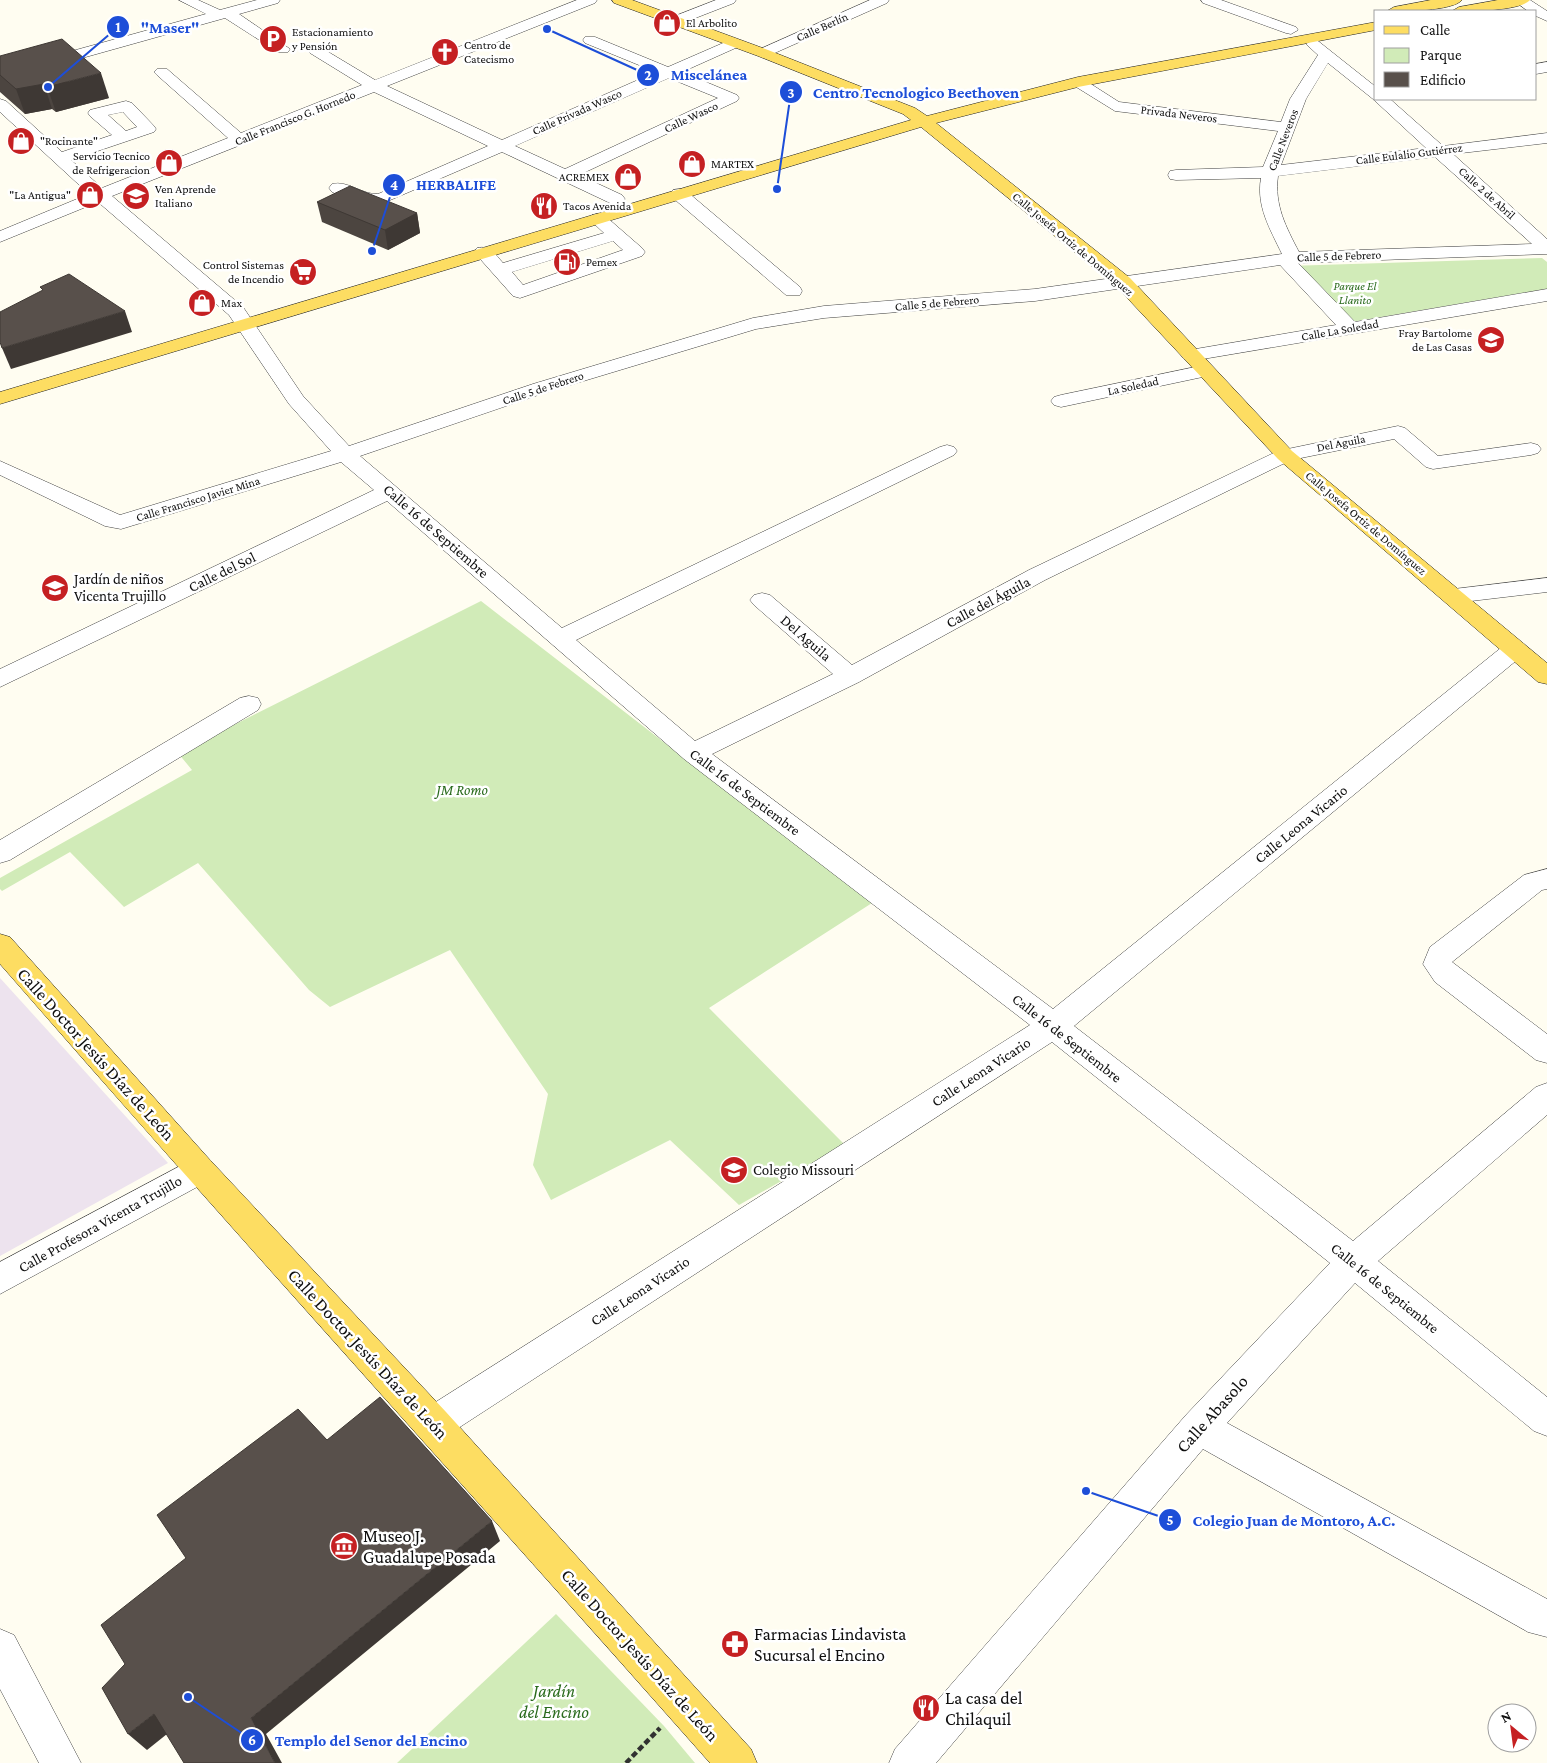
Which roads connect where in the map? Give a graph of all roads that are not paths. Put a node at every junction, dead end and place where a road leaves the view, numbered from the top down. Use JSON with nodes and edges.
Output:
{"nodes":[{"id":1,"x":186,"y":0,"type":"edge"},
{"id":2,"x":273,"y":0,"type":"edge"},
{"id":3,"x":590,"y":0,"type":"edge"},
{"id":4,"x":619,"y":0,"type":"edge"},
{"id":5,"x":729,"y":0,"type":"edge"},
{"id":6,"x":882,"y":0,"type":"edge"},
{"id":7,"x":1208,"y":0,"type":"edge"},
{"id":8,"x":1454,"y":0,"type":"edge"},
{"id":9,"x":1521,"y":0,"type":"edge"},
{"id":10,"x":1399,"y":10,"type":"edge"},
{"id":11,"x":1465,"y":10,"type":"edge"},
{"id":12,"x":1536,"y":10,"type":"edge"},
{"id":13,"x":224,"y":14,"type":"junction"},
{"id":14,"x":1374,"y":14,"type":"edge"},
{"id":15,"x":676,"y":21,"type":"junction"},
{"id":16,"x":1374,"y":26,"type":"edge"},
{"id":17,"x":1291,"y":30,"type":"junction"},
{"id":18,"x":1306,"y":38,"type":"junction"},
{"id":19,"x":590,"y":40,"type":"dead end"},
{"id":20,"x":735,"y":43,"type":"junction"},
{"id":21,"x":283,"y":49,"type":"dead end"},
{"id":22,"x":315,"y":50,"type":"dead end"},
{"id":23,"x":763,"y":53,"type":"junction"},
{"id":24,"x":1326,"y":54,"type":"junction"},
{"id":25,"x":162,"y":72,"type":"dead end"},
{"id":26,"x":667,"y":72,"type":"junction"},
{"id":27,"x":0,"y":76,"type":"edge"},
{"id":28,"x":1078,"y":82,"type":"junction"},
{"id":29,"x":374,"y":86,"type":"junction"},
{"id":30,"x":1374,"y":91,"type":"edge"},
{"id":31,"x":1384,"y":100,"type":"edge"},
{"id":32,"x":0,"y":104,"type":"edge"},
{"id":33,"x":917,"y":116,"type":"junction"},
{"id":34,"x":1286,"y":128,"type":"junction"},
{"id":35,"x":123,"y":138,"type":"dead end"},
{"id":36,"x":1547,"y":138,"type":"edge"},
{"id":37,"x":239,"y":140,"type":"junction"},
{"id":38,"x":501,"y":146,"type":"junction"},
{"id":39,"x":1440,"y":150,"type":"junction"},
{"id":40,"x":59,"y":158,"type":"junction"},
{"id":41,"x":1270,"y":171,"type":"junction"},
{"id":42,"x":566,"y":175,"type":"junction"},
{"id":43,"x":1176,"y":175,"type":"dead end"},
{"id":44,"x":338,"y":188,"type":"dead end"},
{"id":45,"x":100,"y":194,"type":"junction"},
{"id":46,"x":680,"y":194,"type":"junction"},
{"id":47,"x":616,"y":199,"type":"junction"},
{"id":48,"x":598,"y":219,"type":"junction"},
{"id":49,"x":616,"y":235,"type":"junction"},
{"id":50,"x":0,"y":237,"type":"edge"},
{"id":51,"x":1547,"y":248,"type":"edge"},
{"id":52,"x":483,"y":252,"type":"junction"},
{"id":53,"x":1288,"y":259,"type":"junction"},
{"id":54,"x":500,"y":270,"type":"junction"},
{"id":55,"x":1123,"y":282,"type":"junction"},
{"id":56,"x":793,"y":291,"type":"dead end"},
{"id":57,"x":1547,"y":295,"type":"edge"},
{"id":58,"x":241,"y":317,"type":"junction"},
{"id":59,"x":1350,"y":328,"type":"junction"},
{"id":60,"x":1191,"y":355,"type":"junction"},
{"id":61,"x":1205,"y":371,"type":"junction"},
{"id":62,"x":0,"y":382,"type":"edge"},
{"id":63,"x":0,"y":398,"type":"edge"},
{"id":64,"x":1061,"y":401,"type":"dead end"},
{"id":65,"x":1531,"y":449,"type":"dead end"},
{"id":66,"x":948,"y":451,"type":"dead end"},
{"id":67,"x":345,"y":454,"type":"junction"},
{"id":68,"x":1285,"y":455,"type":"junction"},
{"id":69,"x":0,"y":467,"type":"edge"},
{"id":70,"x":390,"y":491,"type":"junction"},
{"id":71,"x":1547,"y":585,"type":"edge"},
{"id":72,"x":1454,"y":596,"type":"junction"},
{"id":73,"x":762,"y":600,"type":"dead end"},
{"id":74,"x":560,"y":638,"type":"junction"},
{"id":75,"x":1515,"y":649,"type":"junction"},
{"id":76,"x":850,"y":676,"type":"junction"},
{"id":77,"x":1547,"y":676,"type":"edge"},
{"id":78,"x":0,"y":679,"type":"edge"},
{"id":79,"x":249,"y":704,"type":"dead end"},
{"id":80,"x":693,"y":753,"type":"junction"},
{"id":81,"x":0,"y":853,"type":"edge"},
{"id":82,"x":1547,"y":879,"type":"edge"},
{"id":83,"x":0,"y":945,"type":"edge"},
{"id":84,"x":1053,"y":1026,"type":"junction"},
{"id":85,"x":1547,"y":1051,"type":"edge"},
{"id":86,"x":1547,"y":1096,"type":"edge"},
{"id":87,"x":199,"y":1170,"type":"junction"},
{"id":88,"x":1352,"y":1261,"type":"junction"},
{"id":89,"x":0,"y":1279,"type":"edge"},
{"id":90,"x":1547,"y":1420,"type":"edge"},
{"id":91,"x":432,"y":1424,"type":"junction"},
{"id":92,"x":1199,"y":1427,"type":"junction"},
{"id":93,"x":1547,"y":1618,"type":"edge"},
{"id":94,"x":0,"y":1649,"type":"edge"},
{"id":95,"x":61,"y":1763,"type":"edge"},
{"id":96,"x":737,"y":1763,"type":"edge"},
{"id":97,"x":909,"y":1763,"type":"edge"}],
"edges":[{"from":1,"to":13,"type":"street"},
{"from":2,"to":13,"type":"street"},
{"from":3,"to":29,"type":"street","name":"Calle Francisco G. Hornedo"},
{"from":4,"to":15,"type":"main road","name":"Calle Josefa Ortiz de Domínguez"},
{"from":5,"to":15,"type":"street"},
{"from":6,"to":23,"type":"street","name":"Calle Berlín"},
{"from":7,"to":17,"type":"street"},
{"from":8,"to":10,"type":"main road"},
{"from":9,"to":11,"type":"main road"},
{"from":9,"to":12,"type":"street"},
{"from":13,"to":21,"type":"street"},
{"from":13,"to":27,"type":"street"},
{"from":14,"to":17,"type":"main road"},
{"from":15,"to":20,"type":"main road","name":"Calle Josefa Ortiz de Domínguez"},
{"from":16,"to":18,"type":"main road"},
{"from":17,"to":33,"type":"main road"},
{"from":18,"to":24,"type":"street","name":"Calle 2 de Abril"},
{"from":18,"to":28,"type":"main road"},
{"from":19,"to":26,"type":"street","name":"Calle Wasco"},
{"from":20,"to":23,"type":"main road","name":"Calle Josefa Ortiz de Domínguez"},
{"from":20,"to":26,"type":"street","name":"Calle Privada Wasco"},
{"from":22,"to":29,"type":"street"},
{"from":23,"to":33,"type":"main road","name":"Calle Josefa Ortiz de Domínguez"},
{"from":24,"to":30,"type":"street","name":"Calle 2 de Abril"},
{"from":24,"to":34,"type":"street","name":"Calle Neveros"},
{"from":25,"to":37,"type":"street"},
{"from":26,"to":38,"type":"street","name":"Calle Privada Wasco"},
{"from":26,"to":42,"type":"street","name":"Calle Wasco"},
{"from":28,"to":33,"type":"main road"},
{"from":28,"to":34,"type":"street","name":"Privada Neveros"},
{"from":29,"to":37,"type":"street","name":"Calle Francisco G. Hornedo"},
{"from":29,"to":38,"type":"street"},
{"from":31,"to":39,"type":"street","name":"Calle 2 de Abril"},
{"from":32,"to":40,"type":"street","name":"Calle 16 de Septiembre"},
{"from":33,"to":46,"type":"main road"},
{"from":33,"to":47,"type":"main road"},
{"from":33,"to":55,"type":"main road","name":"Calle Josefa Ortiz de Domínguez"},
{"from":34,"to":41,"type":"street","name":"Calle Neveros"},
{"from":35,"to":40,"type":"street"},
{"from":36,"to":39,"type":"street","name":"Calle Eulalio Gutiérrez"},
{"from":37,"to":45,"type":"street","name":"Calle Francisco G. Hornedo"},
{"from":38,"to":42,"type":"street"},
{"from":38,"to":44,"type":"street"},
{"from":39,"to":41,"type":"street","name":"Calle Eulalio Gutiérrez"},
{"from":39,"to":51,"type":"street","name":"Calle 2 de Abril"},
{"from":40,"to":45,"type":"street","name":"Calle 16 de Septiembre"},
{"from":41,"to":43,"type":"street","name":"Calle Eulalio Gutiérrez"},
{"from":41,"to":53,"type":"street","name":"Calle Neveros"},
{"from":42,"to":47,"type":"street"},
{"from":45,"to":50,"type":"street","name":"Calle Francisco G. Hornedo"},
{"from":45,"to":58,"type":"street","name":"Calle 16 de Septiembre"},
{"from":46,"to":48,"type":"main road"},
{"from":46,"to":56,"type":"street"},
{"from":47,"to":58,"type":"main road"},
{"from":48,"to":49,"type":"street"},
{"from":48,"to":52,"type":"main road"},
{"from":49,"to":54,"type":"street"},
{"from":49,"to":54,"type":"street"},
{"from":51,"to":53,"type":"street","name":"Calle 5 de Febrero"},
{"from":52,"to":54,"type":"street"},
{"from":52,"to":58,"type":"main road"},
{"from":53,"to":55,"type":"street","name":"Calle 5 de Febrero"},
{"from":53,"to":59,"type":"street","name":"Calle Neveros"},
{"from":55,"to":60,"type":"main road","name":"Calle Josefa Ortiz de Domínguez"},
{"from":55,"to":67,"type":"street","name":"Calle 5 de Febrero"},
{"from":57,"to":59,"type":"street","name":"Calle La Soledad"},
{"from":58,"to":62,"type":"main road"},
{"from":58,"to":63,"type":"main road"},
{"from":58,"to":67,"type":"street","name":"Calle 16 de Septiembre"},
{"from":59,"to":60,"type":"street","name":"Calle La Soledad"},
{"from":60,"to":61,"type":"main road","name":"Calle Josefa Ortiz de Domínguez"},
{"from":61,"to":64,"type":"street","name":"La Soledad"},
{"from":61,"to":68,"type":"main road","name":"Calle Josefa Ortiz de Domínguez"},
{"from":65,"to":68,"type":"street","name":"Del Aguila"},
{"from":66,"to":74,"type":"street"},
{"from":67,"to":69,"type":"street","name":"Calle Francisco Javier Mina"},
{"from":67,"to":70,"type":"street","name":"Calle 16 de Septiembre"},
{"from":68,"to":72,"type":"main road","name":"Calle Josefa Ortiz de Domínguez"},
{"from":68,"to":76,"type":"street","name":"Calle del Águila"},
{"from":70,"to":74,"type":"street","name":"Calle 16 de Septiembre"},
{"from":70,"to":78,"type":"street","name":"Calle del Sol"},
{"from":71,"to":72,"type":"street"},
{"from":72,"to":75,"type":"main road","name":"Calle Josefa Ortiz de Domínguez"},
{"from":73,"to":76,"type":"street","name":"Del Aguila"},
{"from":74,"to":80,"type":"street","name":"Calle 16 de Septiembre"},
{"from":75,"to":77,"type":"main road","name":"Calle Josefa Ortiz de Domínguez"},
{"from":75,"to":84,"type":"street","name":"Calle Leona Vicario"},
{"from":76,"to":80,"type":"street","name":"Calle del Águila"},
{"from":79,"to":81,"type":"street"},
{"from":80,"to":84,"type":"street","name":"Calle 16 de Septiembre"},
{"from":82,"to":85,"type":"street"},
{"from":83,"to":87,"type":"main road","name":"Calle Doctor Jesús Díaz de León"},
{"from":84,"to":88,"type":"street","name":"Calle 16 de Septiembre"},
{"from":84,"to":91,"type":"street","name":"Calle Leona Vicario"},
{"from":86,"to":88,"type":"street","name":"Calle Abasolo"},
{"from":87,"to":89,"type":"street","name":"Calle Profesora Vicenta Trujillo"},
{"from":87,"to":91,"type":"main road","name":"Calle Doctor Jesús Díaz de León"},
{"from":88,"to":90,"type":"street","name":"Calle 16 de Septiembre"},
{"from":88,"to":92,"type":"street","name":"Calle Abasolo"},
{"from":91,"to":96,"type":"main road","name":"Calle Doctor Jesús Díaz de León"},
{"from":92,"to":93,"type":"street"},
{"from":92,"to":97,"type":"street","name":"Calle Abasolo"},
{"from":94,"to":95,"type":"street"}]}
